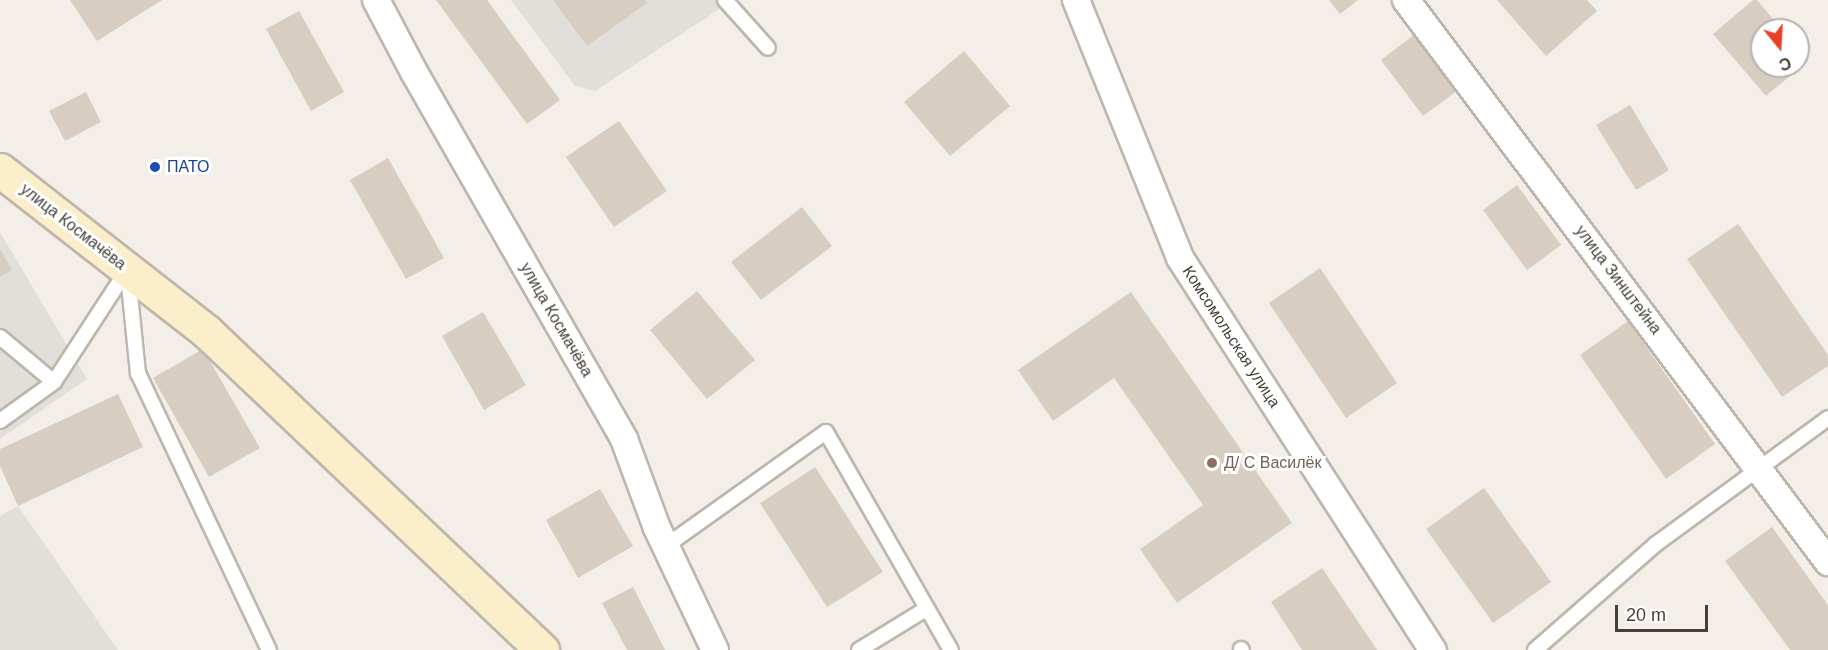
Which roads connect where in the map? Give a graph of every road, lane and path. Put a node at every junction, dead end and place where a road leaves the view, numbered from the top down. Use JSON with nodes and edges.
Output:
{"nodes":[{"id":1,"x":376,"y":0,"type":"edge"},
{"id":2,"x":725,"y":0,"type":"edge"},
{"id":3,"x":1076,"y":0,"type":"edge"},
{"id":4,"x":1406,"y":0,"type":"edge"},
{"id":5,"x":768,"y":48,"type":"dead end"},
{"id":6,"x":8,"y":181,"type":"edge"},
{"id":7,"x":128,"y":270,"type":"junction"},
{"id":8,"x":0,"y":337,"type":"edge"},
{"id":9,"x":54,"y":382,"type":"junction"},
{"id":10,"x":1828,"y":418,"type":"edge"},
{"id":11,"x":0,"y":421,"type":"edge"},
{"id":12,"x":1761,"y":470,"type":"junction"},
{"id":13,"x":666,"y":546,"type":"junction"},
{"id":14,"x":1828,"y":562,"type":"edge"},
{"id":15,"x":926,"y":609,"type":"junction"},
{"id":16,"x":269,"y":650,"type":"edge"},
{"id":17,"x":542,"y":650,"type":"edge"},
{"id":18,"x":715,"y":650,"type":"edge"},
{"id":19,"x":859,"y":650,"type":"edge"},
{"id":20,"x":951,"y":650,"type":"edge"},
{"id":21,"x":1433,"y":650,"type":"edge"},
{"id":22,"x":1535,"y":650,"type":"edge"}],
"edges":[{"from":1,"to":13,"type":"street","name":"улица Космачёва"},
{"from":2,"to":5,"type":"lane"},
{"from":3,"to":21,"type":"street","name":"Комсомольская улица"},
{"from":4,"to":12,"type":"street","name":"улица Зинштейна"},
{"from":6,"to":7,"type":"main road","name":"улица Космачёва"},
{"from":7,"to":9,"type":"lane"},
{"from":7,"to":16,"type":"lane"},
{"from":7,"to":17,"type":"main road","name":"улица Космачёва"},
{"from":8,"to":9,"type":"lane"},
{"from":9,"to":11,"type":"lane"},
{"from":10,"to":12,"type":"lane"},
{"from":12,"to":14,"type":"street","name":"улица Зинштейна"},
{"from":12,"to":22,"type":"lane"},
{"from":13,"to":15,"type":"lane"},
{"from":13,"to":18,"type":"street","name":"улица Космачёва"},
{"from":15,"to":19,"type":"lane"},
{"from":15,"to":20,"type":"lane"}]}
